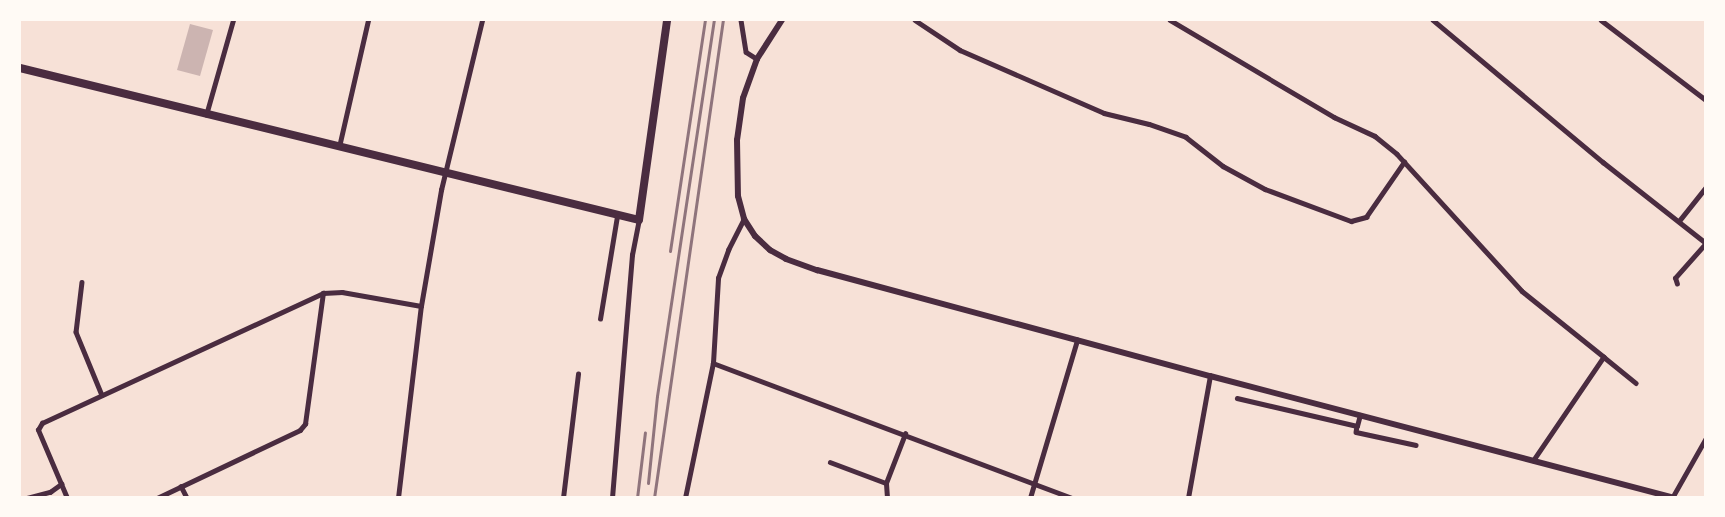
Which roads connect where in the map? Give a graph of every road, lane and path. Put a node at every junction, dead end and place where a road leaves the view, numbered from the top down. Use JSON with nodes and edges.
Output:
{"nodes":[{"id":1,"x":233,"y":20,"type":"edge"},
{"id":2,"x":368,"y":20,"type":"edge"},
{"id":3,"x":482,"y":20,"type":"edge"},
{"id":4,"x":667,"y":20,"type":"edge"},
{"id":5,"x":741,"y":20,"type":"edge"},
{"id":6,"x":782,"y":20,"type":"edge"},
{"id":7,"x":915,"y":20,"type":"edge"},
{"id":8,"x":1170,"y":20,"type":"edge"},
{"id":9,"x":1188,"y":20,"type":"edge"},
{"id":10,"x":1433,"y":20,"type":"edge"},
{"id":11,"x":1601,"y":20,"type":"edge"},
{"id":12,"x":1188,"y":28,"type":"junction"},
{"id":13,"x":757,"y":59,"type":"junction"},
{"id":14,"x":20,"y":68,"type":"edge"},
{"id":15,"x":1706,"y":100,"type":"edge"},
{"id":16,"x":206,"y":116,"type":"junction"},
{"id":17,"x":339,"y":147,"type":"junction"},
{"id":18,"x":1404,"y":162,"type":"junction"},
{"id":19,"x":445,"y":174,"type":"junction"},
{"id":20,"x":1706,"y":187,"type":"edge"},
{"id":21,"x":617,"y":216,"type":"junction"},
{"id":22,"x":744,"y":219,"type":"junction"},
{"id":23,"x":639,"y":220,"type":"junction"},
{"id":24,"x":1679,"y":221,"type":"junction"},
{"id":25,"x":1706,"y":243,"type":"edge"},
{"id":26,"x":82,"y":282,"type":"dead end"},
{"id":27,"x":1677,"y":284,"type":"dead end"},
{"id":28,"x":323,"y":293,"type":"junction"},
{"id":29,"x":420,"y":306,"type":"junction"},
{"id":30,"x":600,"y":319,"type":"dead end"},
{"id":31,"x":1077,"y":340,"type":"junction"},
{"id":32,"x":1604,"y":357,"type":"junction"},
{"id":33,"x":713,"y":363,"type":"junction"},
{"id":34,"x":578,"y":375,"type":"dead end"},
{"id":35,"x":1210,"y":376,"type":"junction"},
{"id":36,"x":1636,"y":383,"type":"dead end"},
{"id":37,"x":102,"y":395,"type":"junction"},
{"id":38,"x":1237,"y":398,"type":"dead end"},
{"id":39,"x":1360,"y":415,"type":"junction"},
{"id":40,"x":1357,"y":426,"type":"junction"},
{"id":41,"x":905,"y":434,"type":"junction"},
{"id":42,"x":1706,"y":438,"type":"edge"},
{"id":43,"x":1416,"y":445,"type":"dead end"},
{"id":44,"x":1534,"y":460,"type":"junction"},
{"id":45,"x":830,"y":462,"type":"dead end"},
{"id":46,"x":1035,"y":482,"type":"junction"},
{"id":47,"x":886,"y":483,"type":"junction"},
{"id":48,"x":61,"y":484,"type":"junction"},
{"id":49,"x":181,"y":486,"type":"junction"},
{"id":50,"x":1673,"y":497,"type":"edge"},
{"id":51,"x":27,"y":498,"type":"edge"},
{"id":52,"x":67,"y":498,"type":"edge"},
{"id":53,"x":157,"y":498,"type":"edge"},
{"id":54,"x":187,"y":498,"type":"edge"},
{"id":55,"x":398,"y":498,"type":"edge"},
{"id":56,"x":562,"y":498,"type":"edge"},
{"id":57,"x":612,"y":498,"type":"edge"},
{"id":58,"x":685,"y":498,"type":"edge"},
{"id":59,"x":887,"y":498,"type":"edge"},
{"id":60,"x":1030,"y":498,"type":"edge"},
{"id":61,"x":1072,"y":498,"type":"edge"},
{"id":62,"x":1188,"y":498,"type":"edge"}],
"edges":[{"from":1,"to":16,"type":"street"},
{"from":2,"to":17,"type":"street"},
{"from":3,"to":19,"type":"street"},
{"from":4,"to":23,"type":"main road"},
{"from":5,"to":13,"type":"street"},
{"from":6,"to":13,"type":"street"},
{"from":7,"to":18,"type":"street"},
{"from":8,"to":12,"type":"street"},
{"from":9,"to":12,"type":"street"},
{"from":10,"to":24,"type":"street"},
{"from":11,"to":15,"type":"street"},
{"from":12,"to":18,"type":"street"},
{"from":13,"to":22,"type":"street"},
{"from":14,"to":16,"type":"main road"},
{"from":16,"to":17,"type":"main road"},
{"from":17,"to":19,"type":"main road"},
{"from":18,"to":32,"type":"street"},
{"from":19,"to":21,"type":"main road"},
{"from":19,"to":29,"type":"street"},
{"from":20,"to":24,"type":"street"},
{"from":21,"to":23,"type":"main road"},
{"from":21,"to":30,"type":"street"},
{"from":22,"to":31,"type":"street"},
{"from":22,"to":33,"type":"street"},
{"from":23,"to":57,"type":"street"},
{"from":24,"to":25,"type":"street"},
{"from":25,"to":27,"type":"street"},
{"from":26,"to":37,"type":"street"},
{"from":28,"to":29,"type":"street"},
{"from":28,"to":37,"type":"street"},
{"from":28,"to":49,"type":"street"},
{"from":29,"to":55,"type":"street"},
{"from":31,"to":35,"type":"street"},
{"from":31,"to":46,"type":"street"},
{"from":32,"to":36,"type":"street"},
{"from":32,"to":44,"type":"street"},
{"from":33,"to":41,"type":"street"},
{"from":33,"to":58,"type":"street"},
{"from":34,"to":56,"type":"street"},
{"from":35,"to":39,"type":"street"},
{"from":35,"to":62,"type":"street"},
{"from":37,"to":48,"type":"street"},
{"from":38,"to":40,"type":"street"},
{"from":39,"to":40,"type":"street"},
{"from":39,"to":44,"type":"street"},
{"from":40,"to":43,"type":"street"},
{"from":41,"to":46,"type":"street"},
{"from":41,"to":47,"type":"street"},
{"from":42,"to":50,"type":"street"},
{"from":44,"to":50,"type":"street"},
{"from":45,"to":47,"type":"street"},
{"from":46,"to":60,"type":"street"},
{"from":46,"to":61,"type":"street"},
{"from":47,"to":59,"type":"street"},
{"from":48,"to":51,"type":"street"},
{"from":48,"to":52,"type":"street"},
{"from":49,"to":53,"type":"street"},
{"from":49,"to":54,"type":"street"}]}
